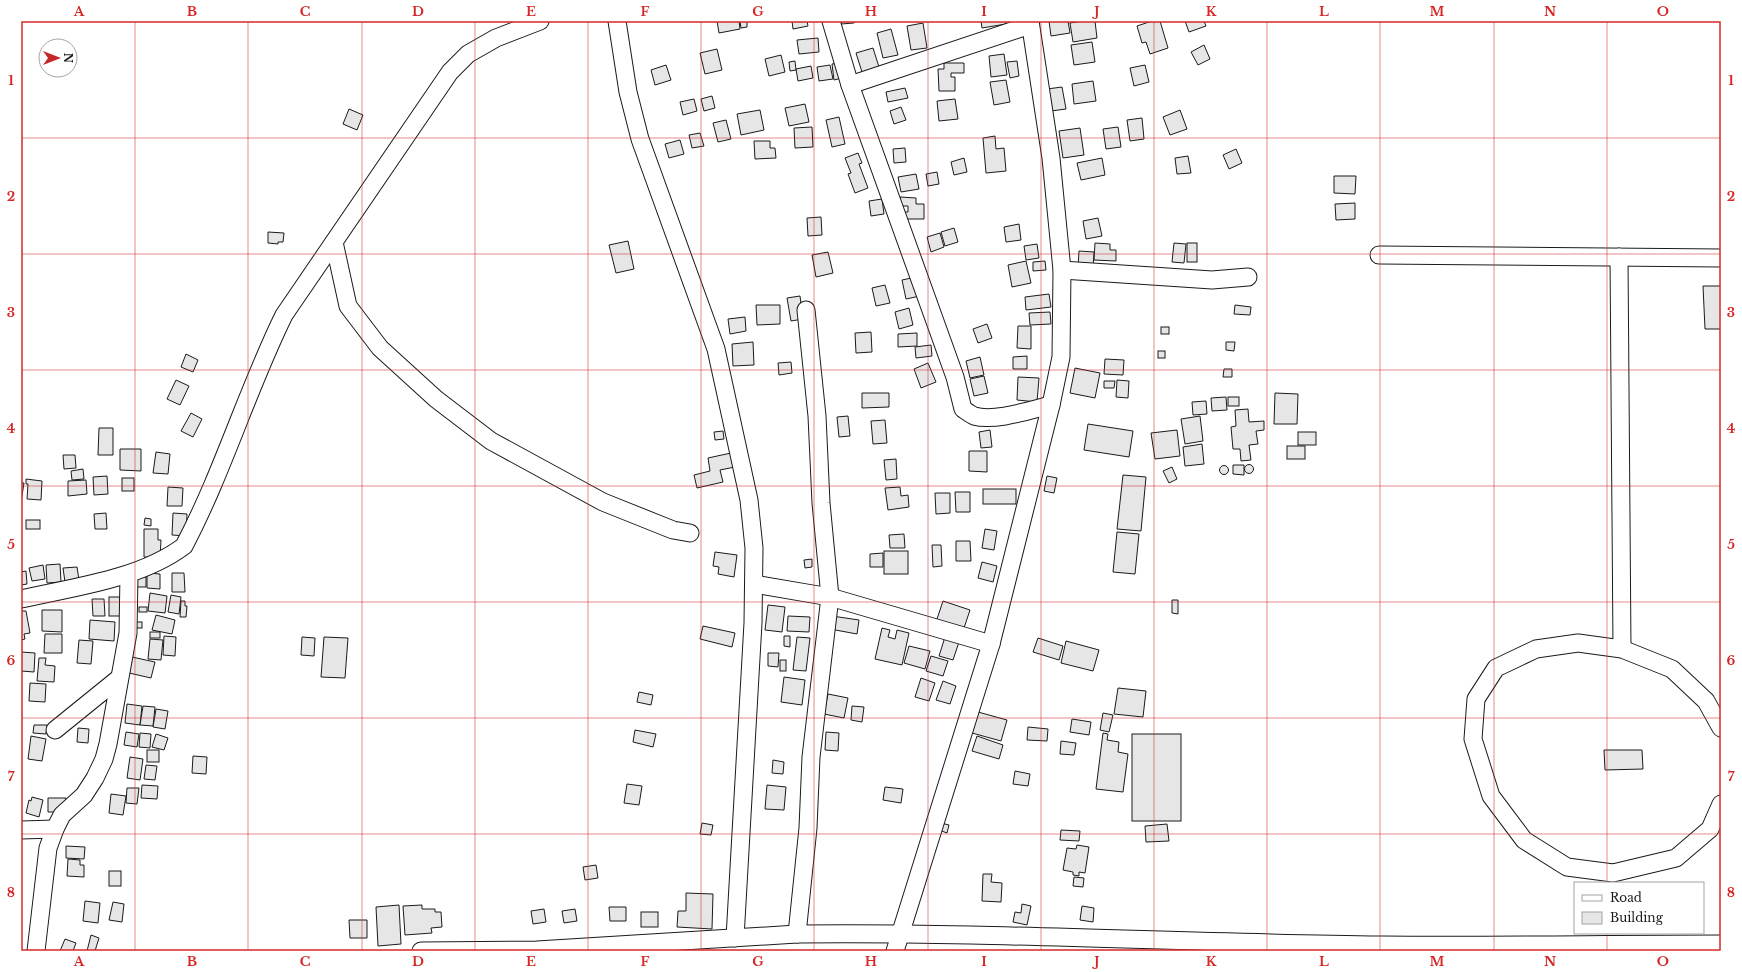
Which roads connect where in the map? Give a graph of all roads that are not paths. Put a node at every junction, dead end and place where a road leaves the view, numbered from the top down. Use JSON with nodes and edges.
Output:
{"nodes":[{"id":1,"x":540,"y":21,"type":"edge"},
{"id":2,"x":618,"y":21,"type":"edge"},
{"id":3,"x":831,"y":21,"type":"edge"},
{"id":4,"x":1030,"y":23,"type":"edge"},
{"id":5,"x":850,"y":85,"type":"junction"},
{"id":6,"x":334,"y":242,"type":"junction"},
{"id":7,"x":1380,"y":255,"type":"dead end"},
{"id":8,"x":1619,"y":257,"type":"junction"},
{"id":9,"x":1721,"y":258,"type":"edge"},
{"id":10,"x":1062,"y":270,"type":"junction"},
{"id":11,"x":1248,"y":277,"type":"dead end"},
{"id":12,"x":806,"y":310,"type":"dead end"},
{"id":13,"x":1051,"y":405,"type":"junction"},
{"id":14,"x":690,"y":533,"type":"dead end"},
{"id":15,"x":129,"y":574,"type":"junction"},
{"id":16,"x":754,"y":584,"type":"junction"},
{"id":17,"x":830,"y":597,"type":"junction"},
{"id":18,"x":21,"y":599,"type":"edge"},
{"id":19,"x":991,"y":644,"type":"junction"},
{"id":20,"x":1622,"y":649,"type":"junction"},
{"id":21,"x":118,"y":679,"type":"junction"},
{"id":22,"x":1721,"y":728,"type":"edge"},
{"id":23,"x":55,"y":730,"type":"dead end"},
{"id":24,"x":1721,"y":804,"type":"edge"},
{"id":25,"x":55,"y":829,"type":"junction"},
{"id":26,"x":21,"y":830,"type":"edge"},
{"id":27,"x":1613,"y":878,"type":"edge"},
{"id":28,"x":900,"y":933,"type":"junction"},
{"id":29,"x":797,"y":934,"type":"junction"},
{"id":30,"x":735,"y":938,"type":"junction"},
{"id":31,"x":1616,"y":943,"type":"edge"},
{"id":32,"x":1721,"y":944,"type":"edge"},
{"id":33,"x":681,"y":946,"type":"edge"},
{"id":34,"x":36,"y":951,"type":"edge"},
{"id":35,"x":420,"y":951,"type":"edge"},
{"id":36,"x":537,"y":951,"type":"edge"},
{"id":37,"x":895,"y":951,"type":"edge"}],
"edges":[{"from":1,"to":6,"type":"street"},
{"from":2,"to":16,"type":"street"},
{"from":3,"to":5,"type":"street"},
{"from":4,"to":5,"type":"street"},
{"from":4,"to":10,"type":"street"},
{"from":5,"to":13,"type":"street"},
{"from":6,"to":14,"type":"street"},
{"from":6,"to":15,"type":"street"},
{"from":7,"to":8,"type":"street"},
{"from":8,"to":9,"type":"street"},
{"from":8,"to":20,"type":"street"},
{"from":10,"to":11,"type":"street"},
{"from":10,"to":13,"type":"street"},
{"from":12,"to":17,"type":"street"},
{"from":13,"to":19,"type":"street"},
{"from":15,"to":18,"type":"street"},
{"from":15,"to":21,"type":"street"},
{"from":16,"to":17,"type":"street"},
{"from":16,"to":30,"type":"street"},
{"from":17,"to":19,"type":"street"},
{"from":17,"to":29,"type":"street"},
{"from":19,"to":28,"type":"street"},
{"from":20,"to":22,"type":"street"},
{"from":20,"to":27,"type":"street"},
{"from":21,"to":23,"type":"street"},
{"from":21,"to":25,"type":"street"},
{"from":24,"to":27,"type":"street"},
{"from":25,"to":26,"type":"street"},
{"from":25,"to":34,"type":"street"},
{"from":28,"to":29,"type":"street"},
{"from":28,"to":31,"type":"street"},
{"from":28,"to":37,"type":"street"},
{"from":29,"to":30,"type":"street"},
{"from":30,"to":33,"type":"street"},
{"from":31,"to":32,"type":"street"},
{"from":33,"to":36,"type":"street"},
{"from":35,"to":36,"type":"street"}]}
